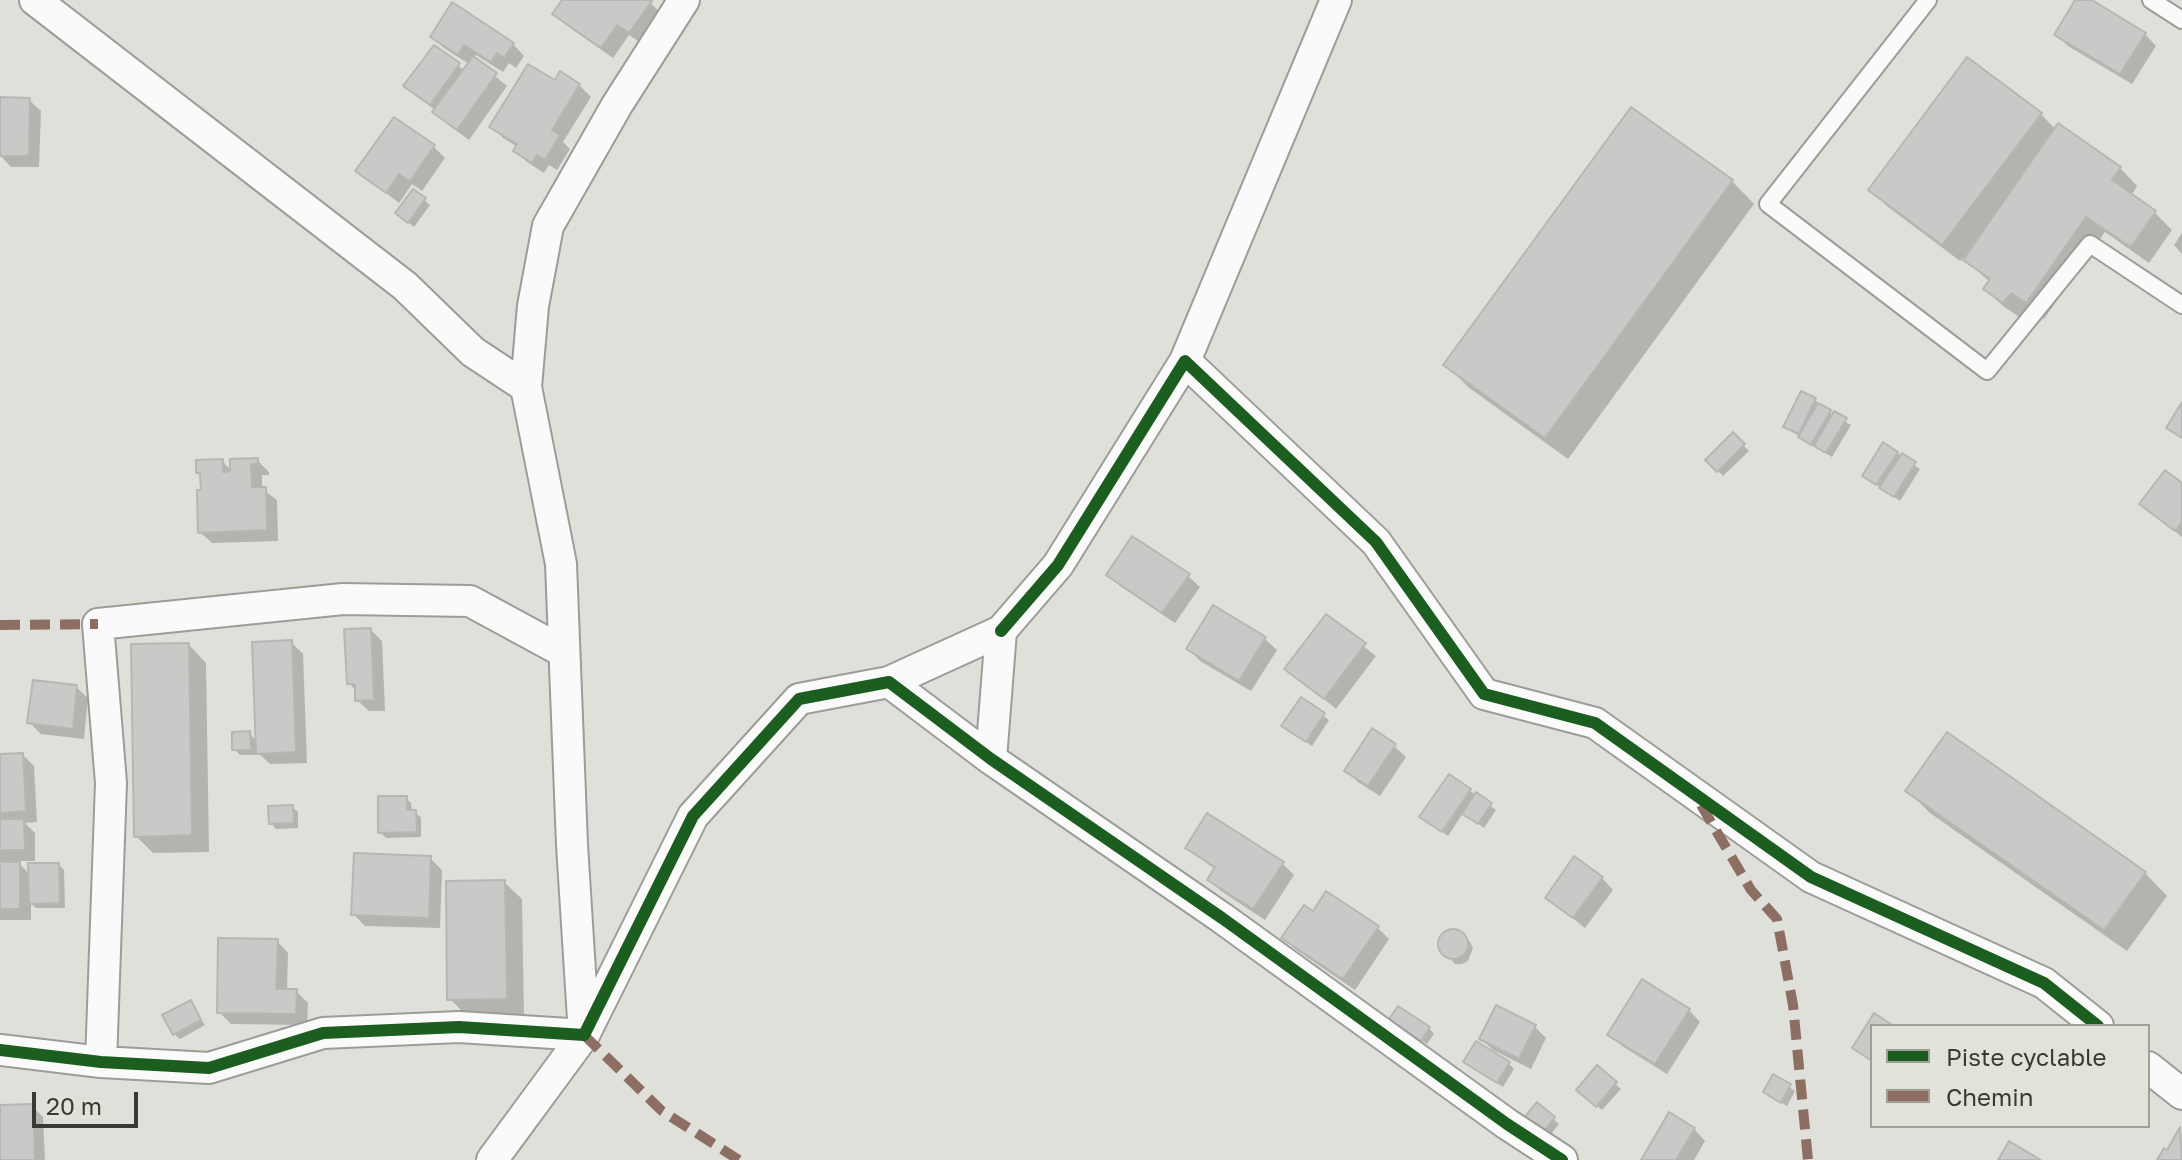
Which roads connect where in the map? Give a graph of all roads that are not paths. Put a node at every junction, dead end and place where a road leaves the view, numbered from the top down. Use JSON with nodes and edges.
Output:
{"nodes":[{"id":1,"x":35,"y":0,"type":"edge"},
{"id":2,"x":684,"y":0,"type":"edge"},
{"id":3,"x":1336,"y":0,"type":"edge"},
{"id":4,"x":1928,"y":0,"type":"edge"},
{"id":5,"x":2151,"y":0,"type":"edge"},
{"id":6,"x":2182,"y":20,"type":"edge"},
{"id":7,"x":2182,"y":305,"type":"edge"},
{"id":8,"x":1185,"y":361,"type":"junction"},
{"id":9,"x":526,"y":387,"type":"junction"},
{"id":10,"x":1001,"y":631,"type":"junction"},
{"id":11,"x":564,"y":652,"type":"junction"},
{"id":12,"x":889,"y":682,"type":"junction"},
{"id":13,"x":991,"y":759,"type":"junction"},
{"id":14,"x":2095,"y":1024,"type":"edge"},
{"id":15,"x":584,"y":1035,"type":"junction"},
{"id":16,"x":0,"y":1050,"type":"edge"},
{"id":17,"x":101,"y":1062,"type":"junction"},
{"id":18,"x":2150,"y":1069,"type":"edge"},
{"id":19,"x":2182,"y":1094,"type":"edge"},
{"id":20,"x":492,"y":1160,"type":"edge"},
{"id":21,"x":1562,"y":1160,"type":"edge"}],
"edges":[{"from":1,"to":9,"type":"street"},
{"from":2,"to":9,"type":"street"},
{"from":3,"to":8,"type":"street"},
{"from":4,"to":7,"type":"lane"},
{"from":5,"to":6,"type":"lane"},
{"from":8,"to":10,"type":"street"},
{"from":8,"to":14,"type":"street"},
{"from":9,"to":11,"type":"street"},
{"from":10,"to":12,"type":"street"},
{"from":10,"to":13,"type":"street"},
{"from":11,"to":15,"type":"street"},
{"from":11,"to":17,"type":"street"},
{"from":12,"to":13,"type":"street"},
{"from":12,"to":15,"type":"street"},
{"from":13,"to":21,"type":"street"},
{"from":15,"to":17,"type":"street"},
{"from":15,"to":20,"type":"street"},
{"from":16,"to":17,"type":"street"},
{"from":18,"to":19,"type":"street"}]}
